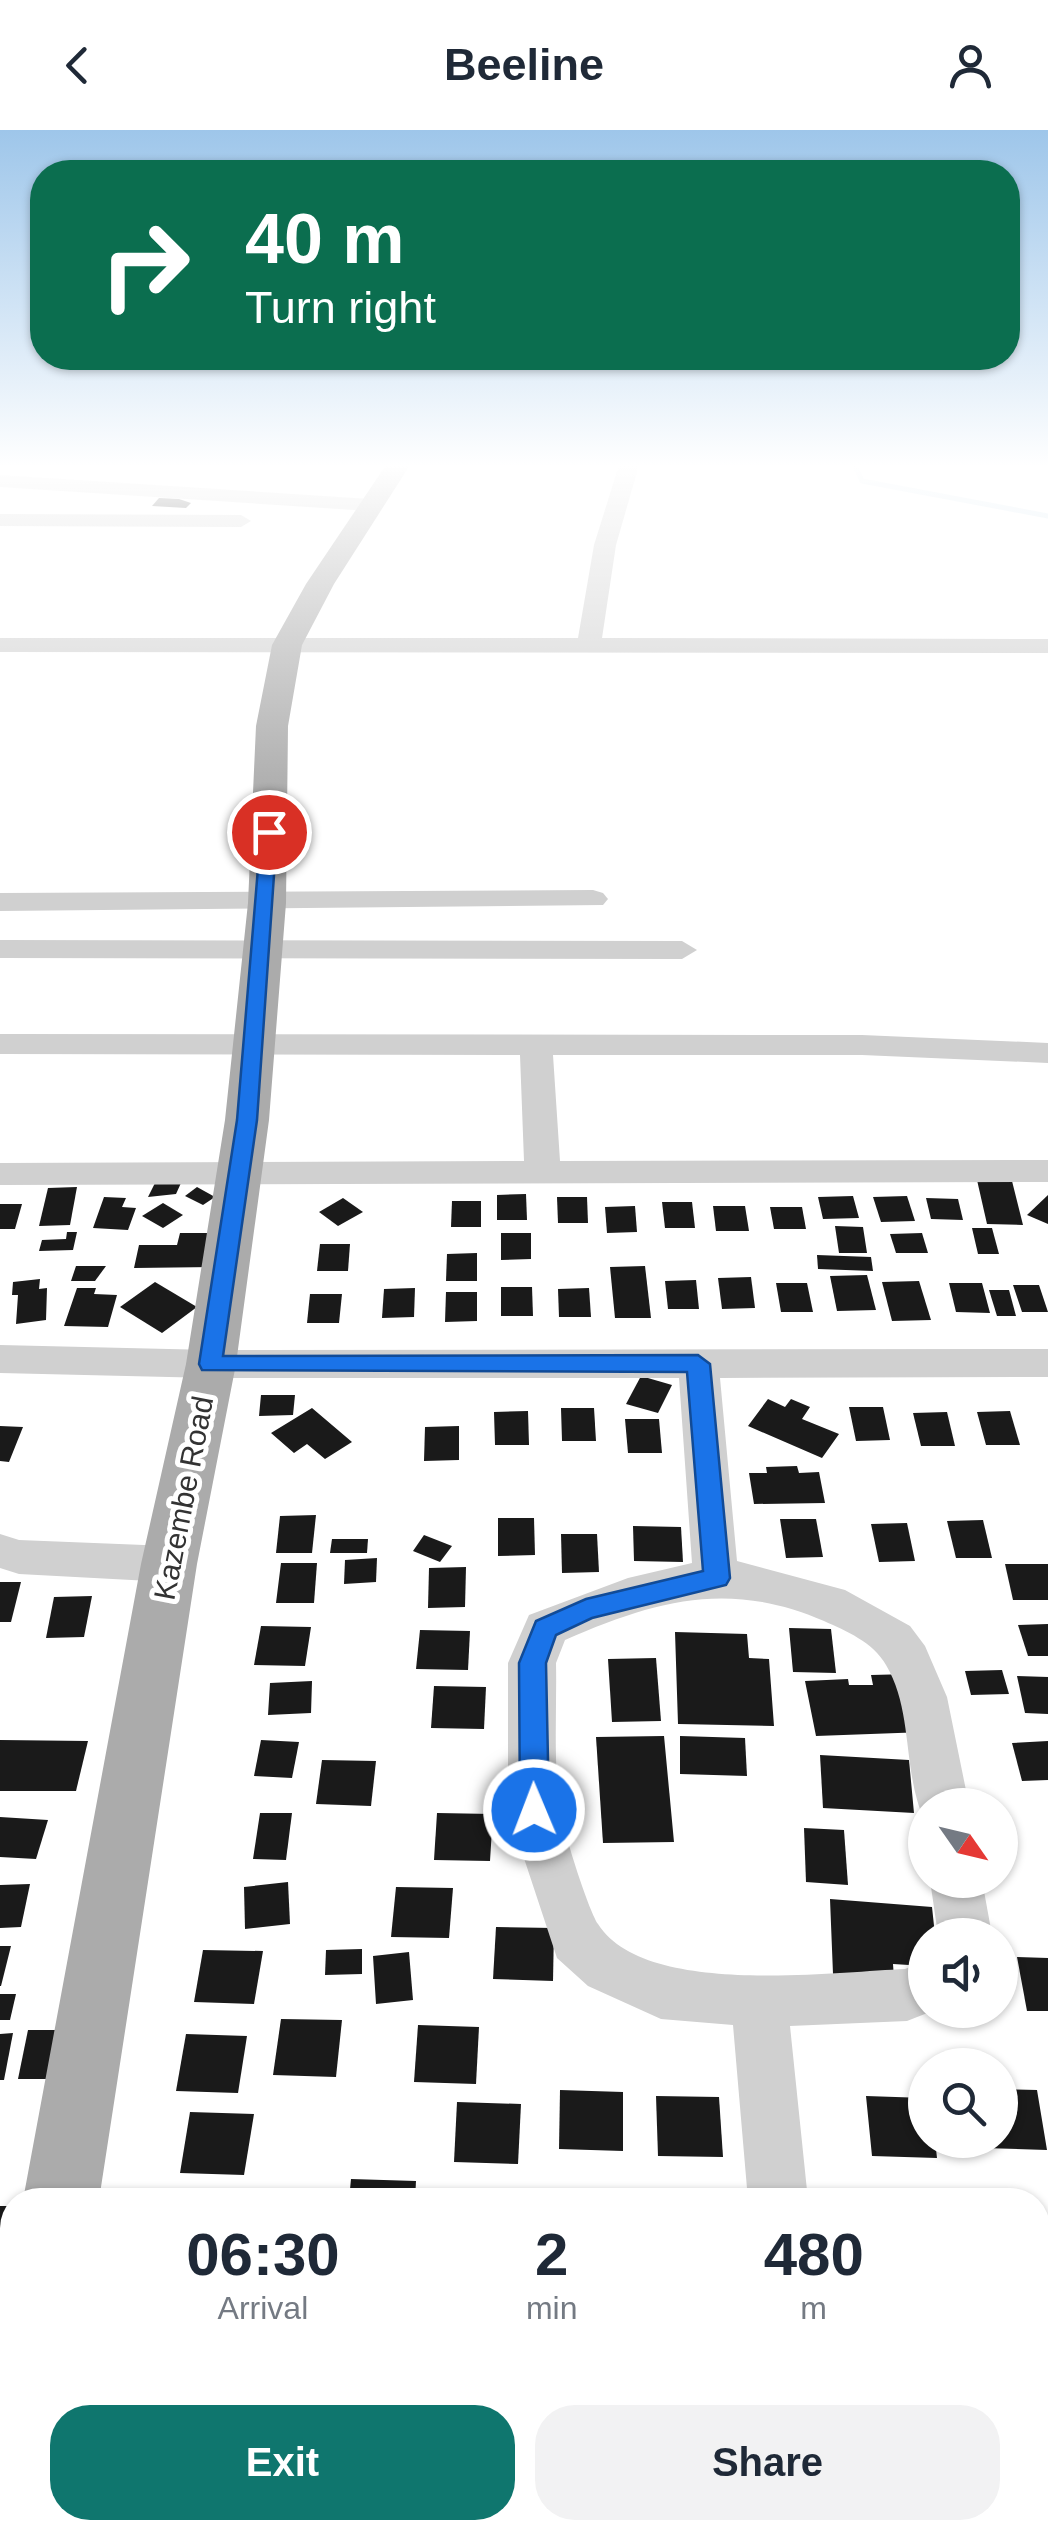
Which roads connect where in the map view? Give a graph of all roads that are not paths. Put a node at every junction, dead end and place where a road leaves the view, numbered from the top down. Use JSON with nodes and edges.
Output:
{"nodes":[{"id":1,"x":327,"y":577,"type":"edge"},
{"id":2,"x":600,"y":577,"type":"edge"},
{"id":3,"x":0,"y":645,"type":"edge"},
{"id":4,"x":287,"y":646,"type":"junction"},
{"id":5,"x":589,"y":646,"type":"junction"},
{"id":6,"x":1048,"y":646,"type":"edge"},
{"id":7,"x":594,"y":899,"type":"dead end"},
{"id":8,"x":0,"y":902,"type":"edge"},
{"id":9,"x":265,"y":926,"type":"junction"},
{"id":10,"x":0,"y":949,"type":"edge"},
{"id":11,"x":682,"y":950,"type":"dead end"},
{"id":12,"x":0,"y":1044,"type":"edge"},
{"id":13,"x":254,"y":1044,"type":"junction"},
{"id":14,"x":536,"y":1045,"type":"junction"},
{"id":15,"x":1048,"y":1053,"type":"edge"},
{"id":16,"x":1048,"y":1171,"type":"edge"},
{"id":17,"x":544,"y":1173,"type":"junction"},
{"id":18,"x":0,"y":1174,"type":"edge"},
{"id":19,"x":238,"y":1176,"type":"junction"},
{"id":20,"x":0,"y":1359,"type":"edge"},
{"id":21,"x":1048,"y":1363,"type":"edge"},
{"id":22,"x":210,"y":1364,"type":"junction"},
{"id":23,"x":698,"y":1364,"type":"junction"},
{"id":24,"x":0,"y":1550,"type":"edge"},
{"id":25,"x":169,"y":1564,"type":"junction"},
{"id":26,"x":716,"y":1578,"type":"junction"},
{"id":27,"x":940,"y":1788,"type":"edge"},
{"id":28,"x":908,"y":1995,"type":"edge"},
{"id":29,"x":759,"y":2001,"type":"junction"},
{"id":30,"x":63,"y":2188,"type":"edge"},
{"id":31,"x":777,"y":2188,"type":"edge"}],
"edges":[{"from":1,"to":4,"type":"main road","name":"Kazembe Road"},
{"from":2,"to":5,"type":"street"},
{"from":3,"to":4,"type":"street"},
{"from":4,"to":5,"type":"street"},
{"from":4,"to":9,"type":"main road","name":"Kazembe Road"},
{"from":5,"to":6,"type":"street"},
{"from":7,"to":9,"type":"street"},
{"from":8,"to":9,"type":"street"},
{"from":9,"to":10,"type":"street"},
{"from":9,"to":11,"type":"street"},
{"from":9,"to":13,"type":"main road","name":"Kazembe Road"},
{"from":12,"to":13,"type":"street"},
{"from":13,"to":14,"type":"street"},
{"from":13,"to":19,"type":"main road","name":"Kazembe Road"},
{"from":14,"to":15,"type":"street"},
{"from":14,"to":17,"type":"street"},
{"from":16,"to":17,"type":"street"},
{"from":17,"to":19,"type":"street"},
{"from":18,"to":19,"type":"street"},
{"from":19,"to":22,"type":"main road","name":"Kazembe Road"},
{"from":20,"to":22,"type":"street"},
{"from":21,"to":23,"type":"street"},
{"from":22,"to":23,"type":"street"},
{"from":22,"to":25,"type":"main road","name":"Kazembe Road"},
{"from":23,"to":26,"type":"street"},
{"from":24,"to":25,"type":"street"},
{"from":25,"to":30,"type":"main road","name":"Kazembe Road"},
{"from":26,"to":27,"type":"street"},
{"from":26,"to":29,"type":"street"},
{"from":28,"to":29,"type":"street"},
{"from":29,"to":31,"type":"street"}]}
